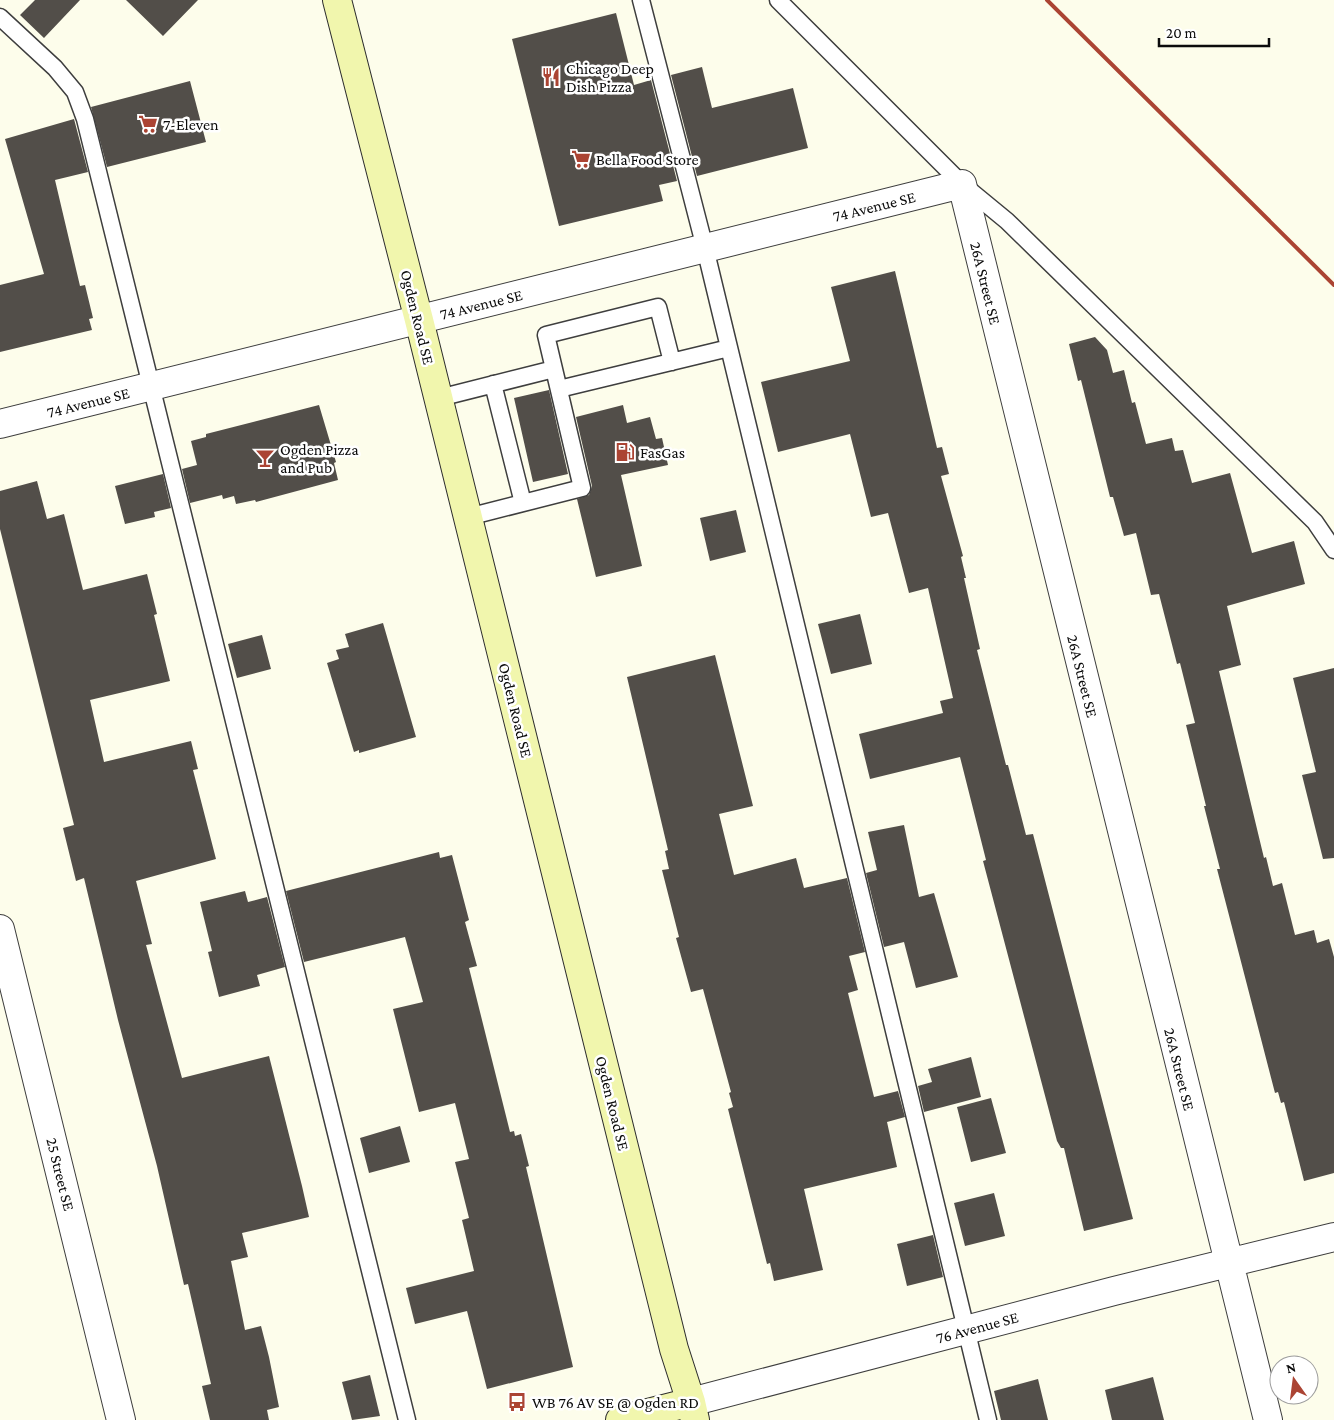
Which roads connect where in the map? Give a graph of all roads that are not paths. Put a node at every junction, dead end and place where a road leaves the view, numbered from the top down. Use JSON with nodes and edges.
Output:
{"nodes":[{"id":1,"x":337,"y":0,"type":"edge"},
{"id":2,"x":642,"y":0,"type":"edge"},
{"id":3,"x":778,"y":0,"type":"edge"},
{"id":4,"x":0,"y":17,"type":"edge"},
{"id":5,"x":962,"y":184,"type":"junction"},
{"id":6,"x":704,"y":248,"type":"junction"},
{"id":7,"x":419,"y":320,"type":"junction"},
{"id":8,"x":729,"y":348,"type":"junction"},
{"id":9,"x":672,"y":362,"type":"junction"},
{"id":10,"x":554,"y":370,"type":"junction"},
{"id":11,"x":494,"y":384,"type":"junction"},
{"id":12,"x":152,"y":386,"type":"junction"},
{"id":13,"x":559,"y":389,"type":"junction"},
{"id":14,"x":439,"y":398,"type":"junction"},
{"id":15,"x":0,"y":424,"type":"edge"},
{"id":16,"x":523,"y":503,"type":"junction"},
{"id":17,"x":468,"y":518,"type":"junction"},
{"id":18,"x":1334,"y":550,"type":"edge"},
{"id":19,"x":0,"y":928,"type":"edge"},
{"id":20,"x":1334,"y":1236,"type":"edge"},
{"id":21,"x":1228,"y":1264,"type":"junction"},
{"id":22,"x":966,"y":1330,"type":"junction"},
{"id":23,"x":693,"y":1411,"type":"edge"},
{"id":24,"x":122,"y":1420,"type":"edge"},
{"id":25,"x":407,"y":1420,"type":"edge"},
{"id":26,"x":620,"y":1420,"type":"edge"},
{"id":27,"x":988,"y":1420,"type":"edge"},
{"id":28,"x":1268,"y":1420,"type":"edge"}],
"edges":[{"from":1,"to":7,"type":"street","name":"Ogden Road SE"},
{"from":2,"to":6,"type":"lane"},
{"from":3,"to":5,"type":"lane"},
{"from":4,"to":12,"type":"lane"},
{"from":5,"to":6,"type":"street","name":"74 Avenue SE"},
{"from":5,"to":18,"type":"lane"},
{"from":5,"to":21,"type":"street","name":"26A Street SE"},
{"from":6,"to":7,"type":"street","name":"74 Avenue SE"},
{"from":6,"to":8,"type":"lane"},
{"from":7,"to":12,"type":"street","name":"74 Avenue SE"},
{"from":7,"to":14,"type":"street","name":"Ogden Road SE"},
{"from":8,"to":9,"type":"lane"},
{"from":8,"to":22,"type":"lane"},
{"from":9,"to":10,"type":"lane"},
{"from":9,"to":13,"type":"lane"},
{"from":10,"to":11,"type":"lane"},
{"from":10,"to":13,"type":"lane"},
{"from":11,"to":14,"type":"lane"},
{"from":11,"to":16,"type":"lane"},
{"from":12,"to":15,"type":"street","name":"74 Avenue SE"},
{"from":12,"to":25,"type":"lane"},
{"from":13,"to":16,"type":"lane"},
{"from":14,"to":17,"type":"street","name":"Ogden Road SE"},
{"from":16,"to":17,"type":"lane"},
{"from":17,"to":23,"type":"street","name":"Ogden Road SE"},
{"from":19,"to":24,"type":"street","name":"25 Street SE"},
{"from":20,"to":21,"type":"street","name":"76 Avenue SE"},
{"from":21,"to":22,"type":"street","name":"76 Avenue SE"},
{"from":21,"to":28,"type":"street","name":"26A Street SE"},
{"from":22,"to":23,"type":"street","name":"76 Avenue SE"},
{"from":22,"to":27,"type":"lane"},
{"from":23,"to":26,"type":"street","name":"76 Avenue SE"}]}
